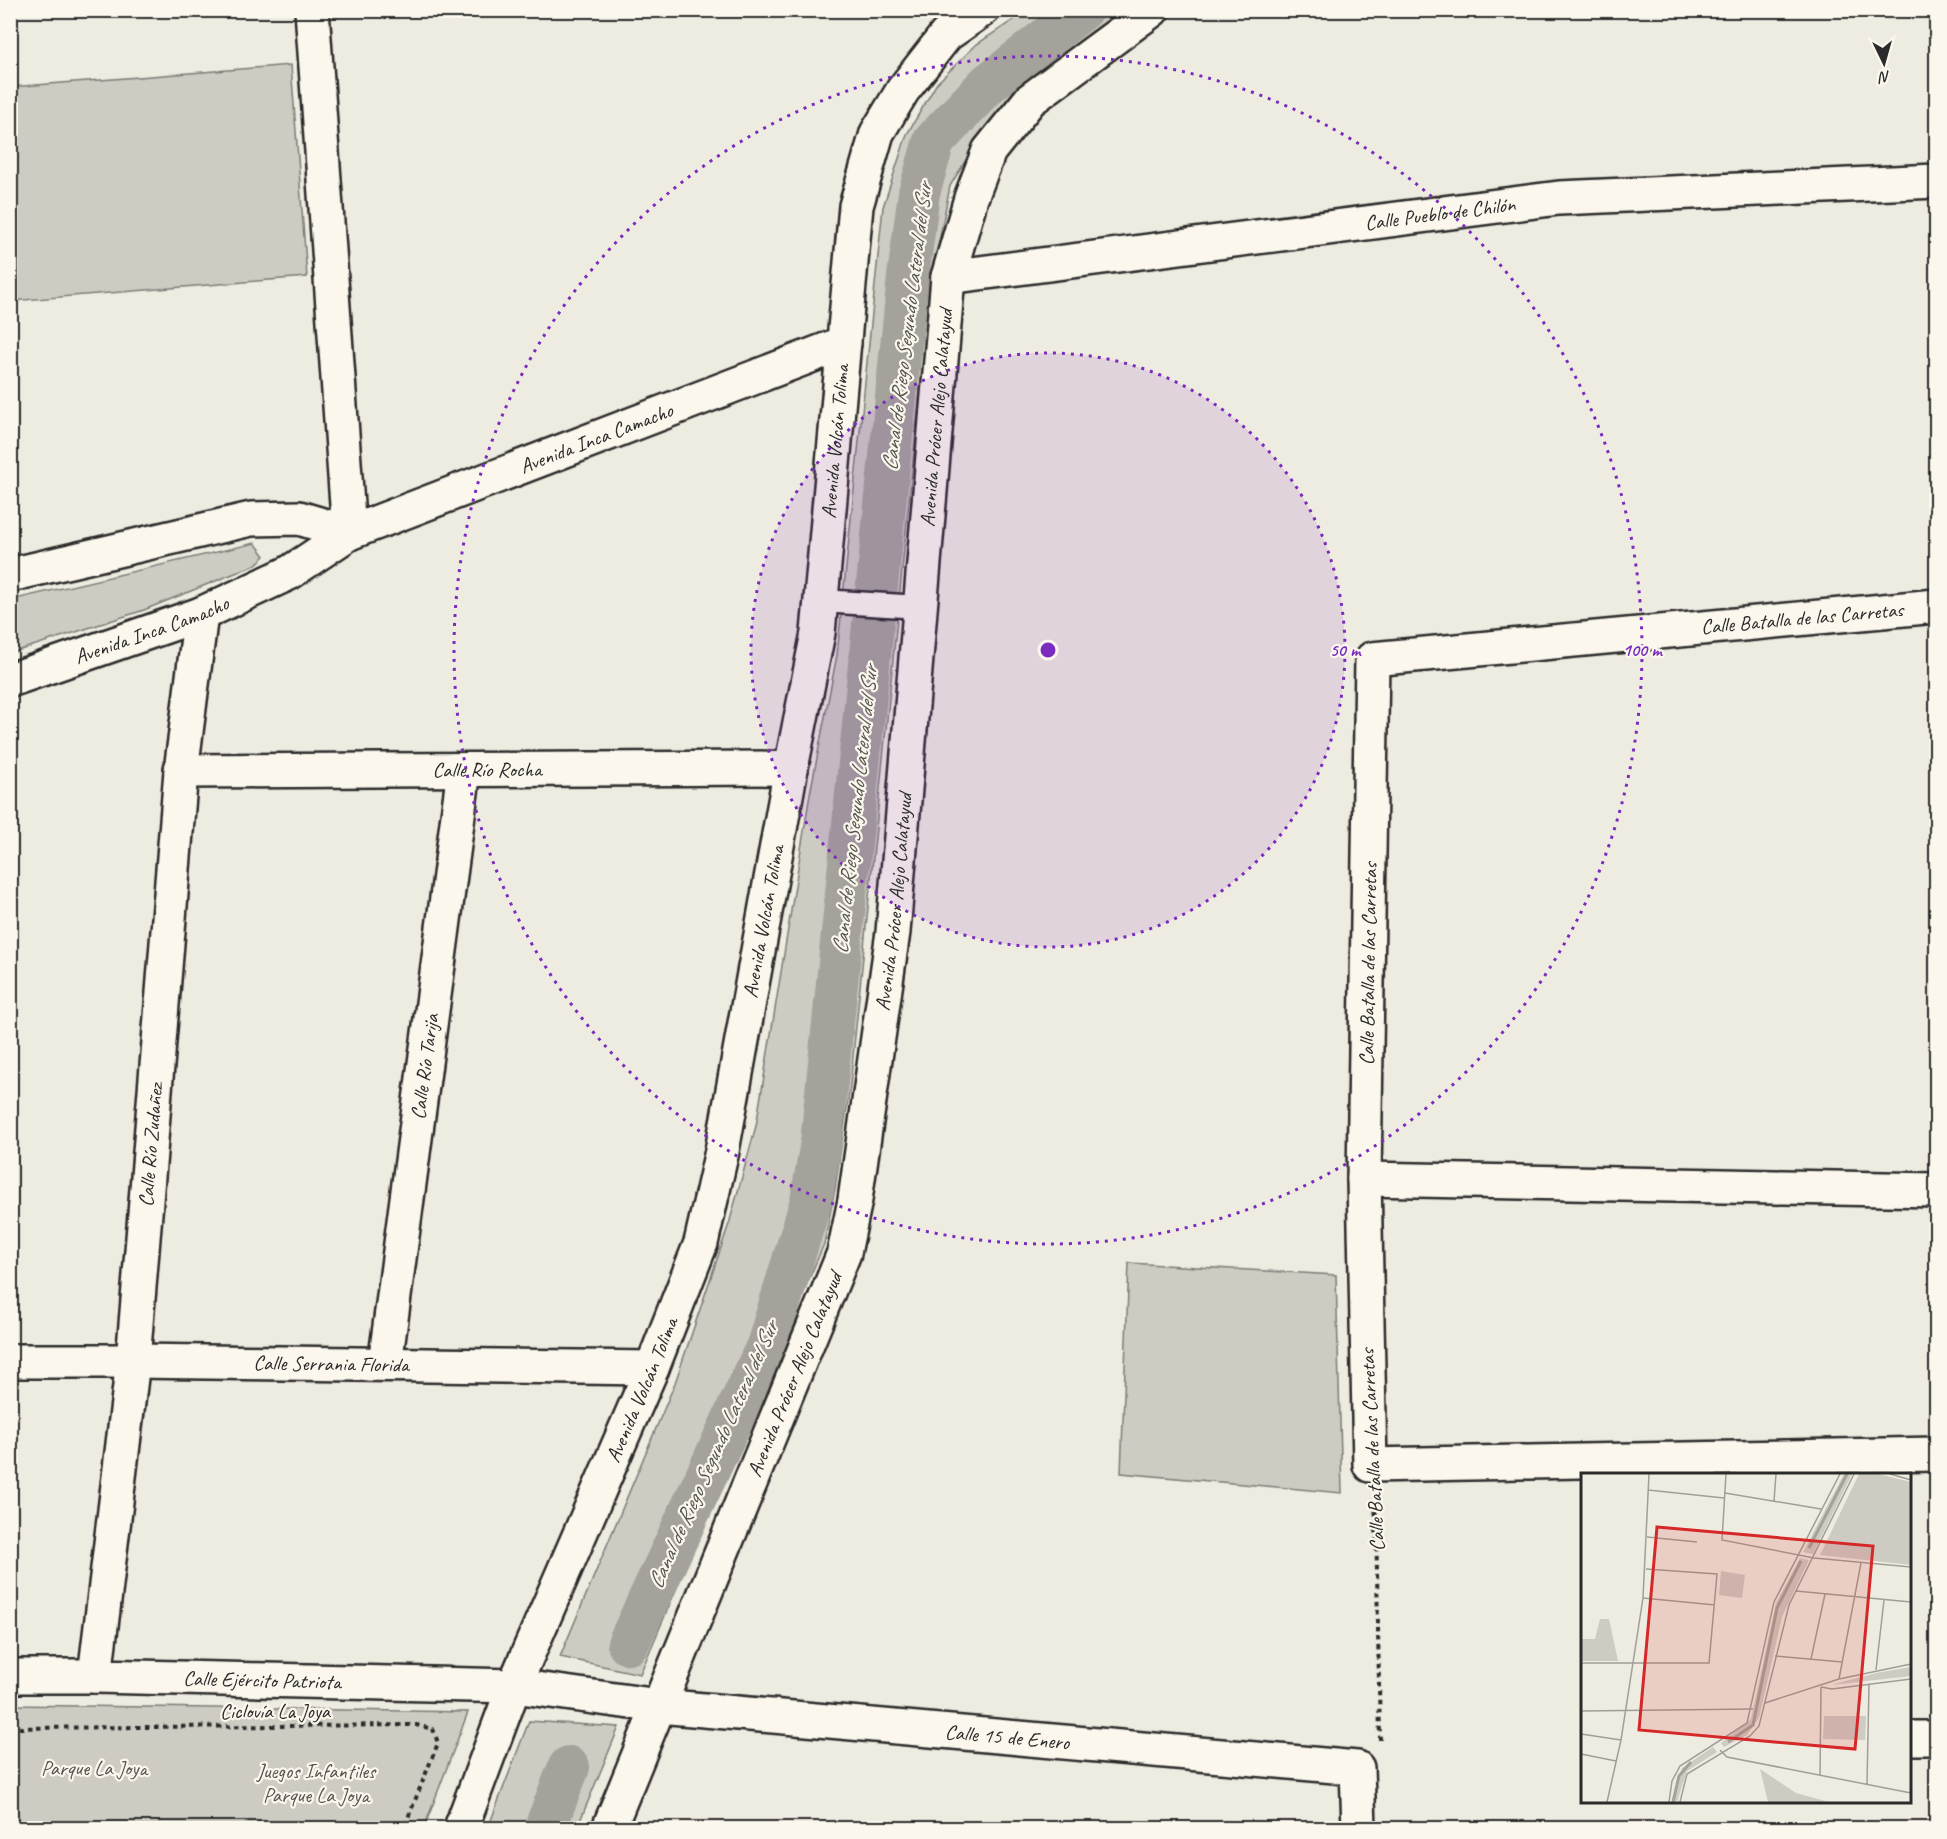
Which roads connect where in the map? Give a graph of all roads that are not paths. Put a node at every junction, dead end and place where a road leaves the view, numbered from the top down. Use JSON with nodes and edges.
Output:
{"nodes":[{"id":1,"x":312,"y":10,"type":"edge"},
{"id":2,"x":982,"y":10,"type":"edge"},
{"id":3,"x":1152,"y":10,"type":"edge"},
{"id":4,"x":1936,"y":181,"type":"edge"},
{"id":5,"x":948,"y":277,"type":"junction"},
{"id":6,"x":844,"y":344,"type":"junction"},
{"id":7,"x":349,"y":533,"type":"junction"},
{"id":8,"x":10,"y":575,"type":"edge"},
{"id":9,"x":837,"y":602,"type":"junction"},
{"id":10,"x":1936,"y":606,"type":"edge"},
{"id":11,"x":920,"y":607,"type":"junction"},
{"id":12,"x":201,"y":614,"type":"junction"},
{"id":13,"x":10,"y":680,"type":"edge"},
{"id":14,"x":791,"y":768,"type":"junction"},
{"id":15,"x":464,"y":770,"type":"junction"},
{"id":16,"x":182,"y":771,"type":"junction"},
{"id":17,"x":1364,"y":1179,"type":"junction"},
{"id":18,"x":1936,"y":1190,"type":"edge"},
{"id":19,"x":10,"y":1361,"type":"edge"},
{"id":20,"x":133,"y":1361,"type":"junction"},
{"id":21,"x":385,"y":1364,"type":"junction"},
{"id":22,"x":652,"y":1368,"type":"junction"},
{"id":23,"x":1936,"y":1454,"type":"edge"},
{"id":24,"x":10,"y":1676,"type":"edge"},
{"id":25,"x":95,"y":1676,"type":"junction"},
{"id":26,"x":514,"y":1686,"type":"junction"},
{"id":27,"x":659,"y":1706,"type":"junction"},
{"id":28,"x":1911,"y":1738,"type":"edge"},
{"id":29,"x":1936,"y":1738,"type":"edge"},
{"id":30,"x":460,"y":1828,"type":"edge"},
{"id":31,"x":609,"y":1828,"type":"edge"},
{"id":32,"x":1359,"y":1828,"type":"edge"}],
"edges":[{"from":1,"to":7,"type":"street"},
{"from":2,"to":6,"type":"street","name":"Avenida Volcán Tolima"},
{"from":3,"to":5,"type":"street","name":"Avenida Prócer Alejo Calatayud"},
{"from":4,"to":5,"type":"street","name":"Calle Pueblo de Chilón"},
{"from":5,"to":11,"type":"street","name":"Avenida Prócer Alejo Calatayud"},
{"from":6,"to":7,"type":"street","name":"Avenida Inca Camacho"},
{"from":6,"to":9,"type":"street","name":"Avenida Volcán Tolima"},
{"from":7,"to":8,"type":"street"},
{"from":7,"to":12,"type":"street","name":"Avenida Inca Camacho"},
{"from":9,"to":11,"type":"lane"},
{"from":9,"to":14,"type":"street","name":"Avenida Volcán Tolima"},
{"from":10,"to":17,"type":"street","name":"Calle Batalla de las Carretas"},
{"from":11,"to":27,"type":"street","name":"Avenida Prócer Alejo Calatayud"},
{"from":12,"to":13,"type":"street","name":"Avenida Inca Camacho"},
{"from":12,"to":16,"type":"street","name":"Calle Río Zudañez"},
{"from":14,"to":15,"type":"street","name":"Calle Río Rocha"},
{"from":14,"to":22,"type":"street","name":"Avenida Volcán Tolima"},
{"from":15,"to":16,"type":"street","name":"Calle Río Rocha"},
{"from":15,"to":21,"type":"street","name":"Calle Río Tarija"},
{"from":16,"to":20,"type":"street","name":"Calle Río Zudañez"},
{"from":17,"to":18,"type":"street"},
{"from":17,"to":23,"type":"street","name":"Calle Batalla de las Carretas"},
{"from":19,"to":20,"type":"street","name":"Calle Serrania Florida"},
{"from":20,"to":21,"type":"street","name":"Calle Serrania Florida"},
{"from":20,"to":25,"type":"street","name":"Calle Río Zudañez"},
{"from":21,"to":22,"type":"street","name":"Calle Serrania Florida"},
{"from":22,"to":26,"type":"street","name":"Avenida Volcán Tolima"},
{"from":24,"to":25,"type":"street","name":"Calle Ejército Patriota"},
{"from":25,"to":26,"type":"street","name":"Calle Ejército Patriota"},
{"from":26,"to":27,"type":"street","name":"Calle Ejército Patriota"},
{"from":26,"to":30,"type":"street","name":"Avenida Volcán Tolima"},
{"from":27,"to":31,"type":"street","name":"Avenida Prócer Alejo Calatayud"},
{"from":27,"to":32,"type":"street","name":"Calle 15 de Enero"},
{"from":28,"to":29,"type":"street"}]}
